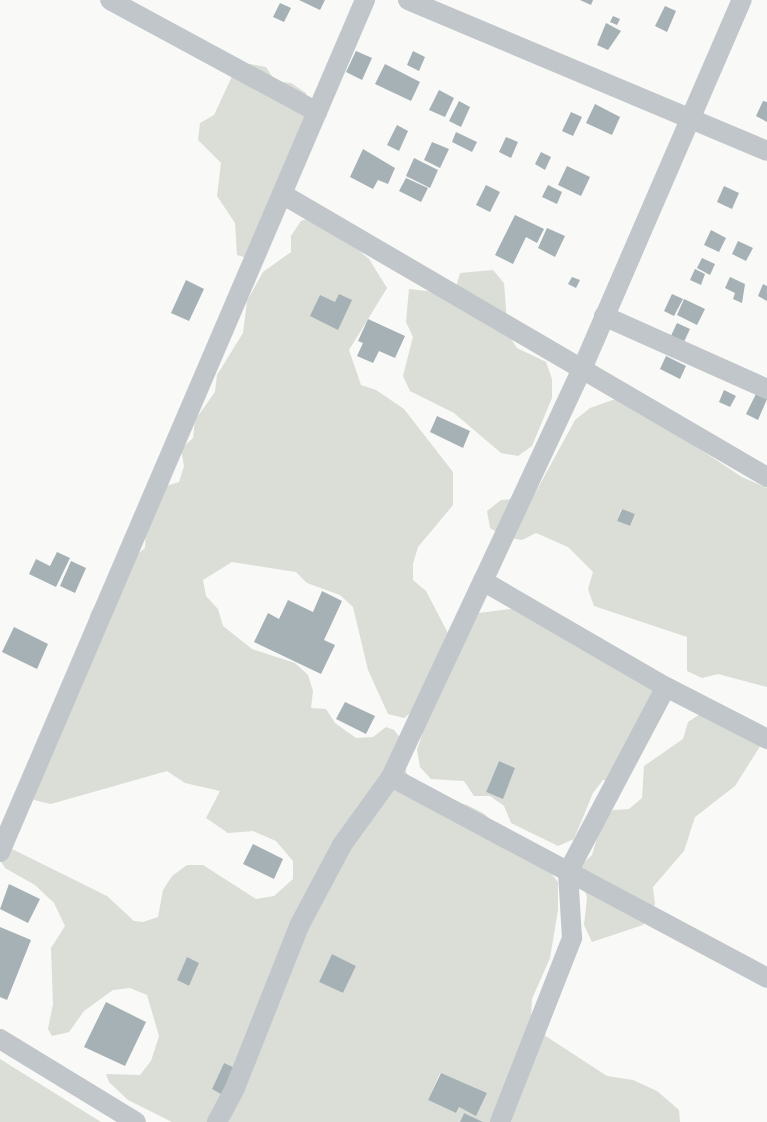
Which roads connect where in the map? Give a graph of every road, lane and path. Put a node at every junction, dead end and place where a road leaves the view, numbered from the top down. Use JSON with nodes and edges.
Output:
{"nodes":[{"id":1,"x":110,"y":0,"type":"edge"},
{"id":2,"x":366,"y":0,"type":"edge"},
{"id":3,"x":408,"y":0,"type":"edge"},
{"id":4,"x":742,"y":0,"type":"edge"},
{"id":5,"x":317,"y":112,"type":"junction"},
{"id":6,"x":690,"y":119,"type":"junction"},
{"id":7,"x":767,"y":151,"type":"edge"},
{"id":8,"x":282,"y":194,"type":"junction"},
{"id":9,"x":604,"y":316,"type":"junction"},
{"id":10,"x":582,"y":369,"type":"junction"},
{"id":11,"x":767,"y":389,"type":"edge"},
{"id":12,"x":767,"y":477,"type":"edge"},
{"id":13,"x":483,"y":581,"type":"junction"},
{"id":14,"x":666,"y":687,"type":"junction"},
{"id":15,"x":767,"y":739,"type":"edge"},
{"id":16,"x":391,"y":777,"type":"junction"},
{"id":17,"x":0,"y":852,"type":"edge"},
{"id":18,"x":568,"y":872,"type":"junction"},
{"id":19,"x":767,"y":978,"type":"edge"},
{"id":20,"x":0,"y":1039,"type":"edge"},
{"id":21,"x":136,"y":1122,"type":"edge"},
{"id":22,"x":217,"y":1122,"type":"edge"},
{"id":23,"x":500,"y":1122,"type":"edge"}],
"edges":[{"from":1,"to":5,"type":"street"},
{"from":2,"to":5,"type":"street"},
{"from":3,"to":6,"type":"street"},
{"from":4,"to":6,"type":"street"},
{"from":5,"to":8,"type":"street"},
{"from":6,"to":7,"type":"street"},
{"from":6,"to":9,"type":"street"},
{"from":8,"to":10,"type":"street"},
{"from":8,"to":17,"type":"street"},
{"from":9,"to":10,"type":"street"},
{"from":9,"to":11,"type":"street"},
{"from":10,"to":12,"type":"street"},
{"from":10,"to":13,"type":"street"},
{"from":13,"to":14,"type":"street"},
{"from":13,"to":16,"type":"street"},
{"from":14,"to":15,"type":"street"},
{"from":14,"to":18,"type":"street"},
{"from":16,"to":18,"type":"street"},
{"from":16,"to":22,"type":"street"},
{"from":18,"to":19,"type":"street"},
{"from":18,"to":23,"type":"street"},
{"from":20,"to":21,"type":"street"}]}
